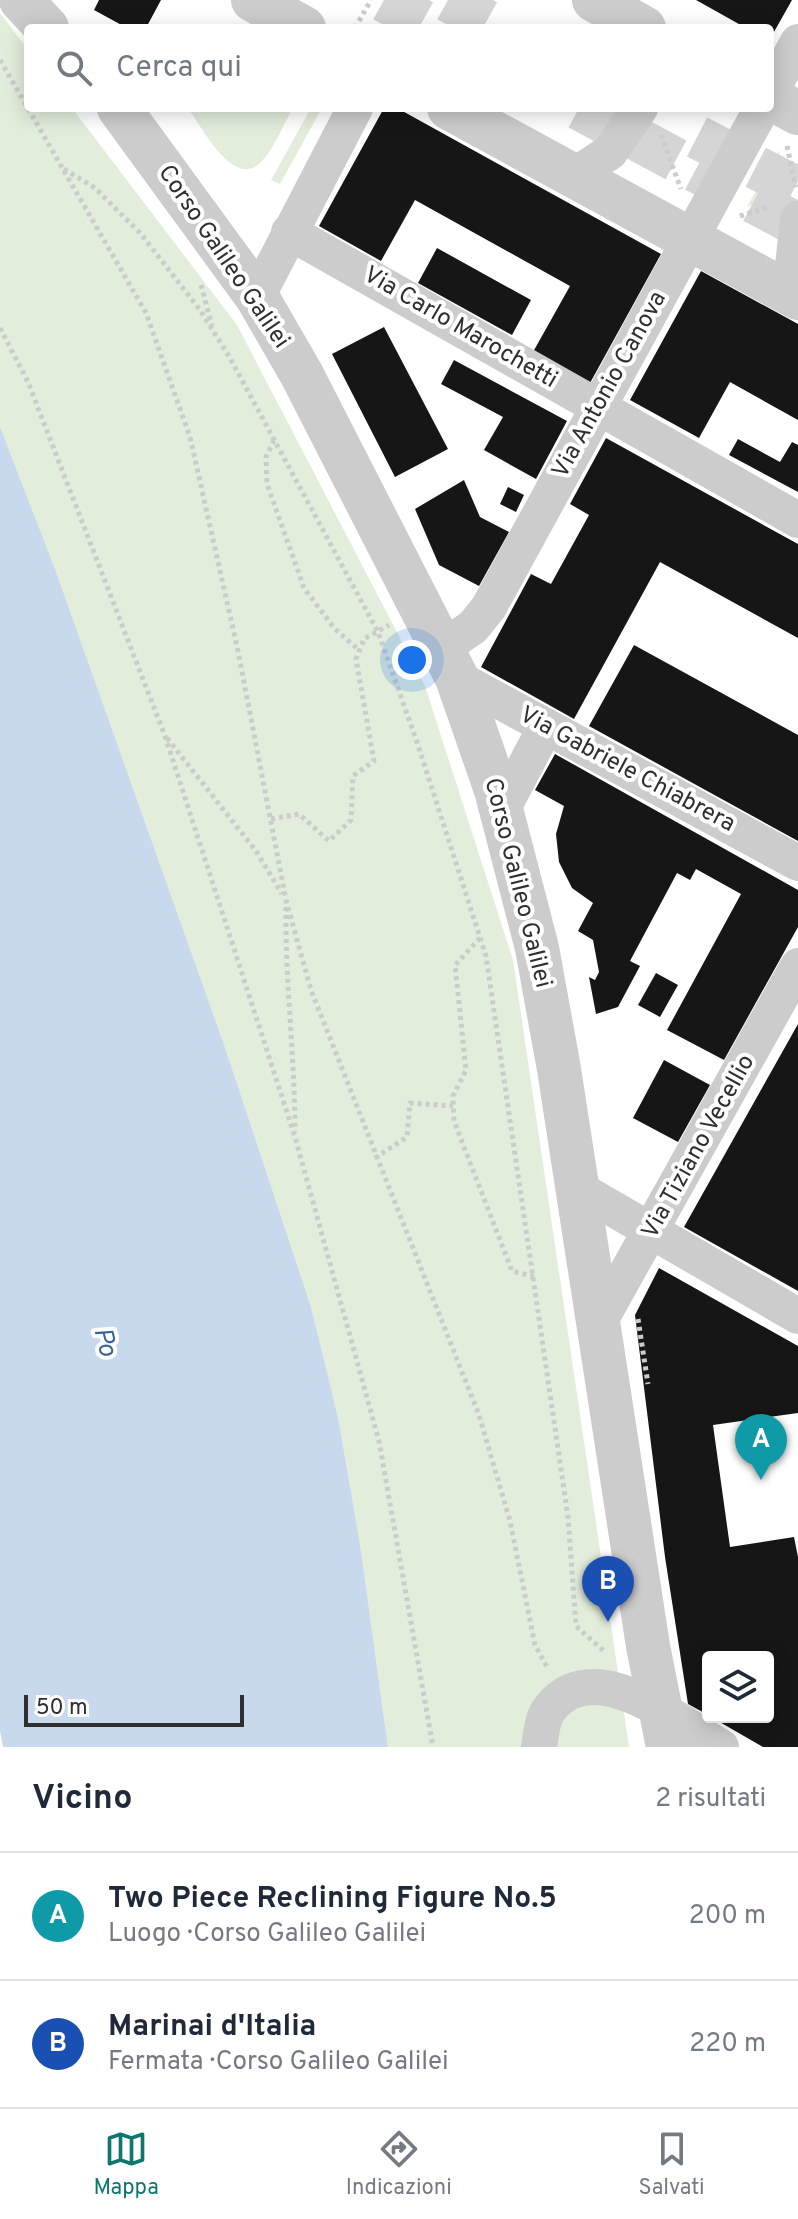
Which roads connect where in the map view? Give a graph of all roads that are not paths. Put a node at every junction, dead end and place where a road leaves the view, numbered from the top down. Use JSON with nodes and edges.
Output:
{"nodes":[{"id":1,"x":21,"y":0,"type":"edge"},
{"id":2,"x":59,"y":0,"type":"edge"},
{"id":3,"x":253,"y":0,"type":"edge"},
{"id":4,"x":594,"y":0,"type":"edge"},
{"id":5,"x":43,"y":24,"type":"edge"},
{"id":6,"x":67,"y":24,"type":"edge"},
{"id":7,"x":297,"y":24,"type":"edge"},
{"id":8,"x":636,"y":24,"type":"edge"},
{"id":9,"x":798,"y":42,"type":"edge"},
{"id":10,"x":774,"y":88,"type":"edge"},
{"id":11,"x":774,"y":102,"type":"edge"},
{"id":12,"x":122,"y":112,"type":"edge"},
{"id":13,"x":353,"y":112,"type":"edge"},
{"id":14,"x":456,"y":112,"type":"edge"},
{"id":15,"x":760,"y":112,"type":"edge"},
{"id":16,"x":649,"y":118,"type":"edge"},
{"id":17,"x":792,"y":127,"type":"edge"},
{"id":18,"x":574,"y":176,"type":"junction"},
{"id":19,"x":784,"y":213,"type":"edge"},
{"id":20,"x":289,"y":232,"type":"junction"},
{"id":21,"x":690,"y":240,"type":"junction"},
{"id":22,"x":798,"y":290,"type":"edge"},
{"id":23,"x":257,"y":297,"type":"junction"},
{"id":24,"x":798,"y":298,"type":"edge"},
{"id":25,"x":599,"y":407,"type":"junction"},
{"id":26,"x":798,"y":520,"type":"edge"},
{"id":27,"x":449,"y":663,"type":"junction"},
{"id":28,"x":546,"y":726,"type":"junction"},
{"id":29,"x":502,"y":810,"type":"junction"},
{"id":30,"x":798,"y":863,"type":"edge"},
{"id":31,"x":798,"y":966,"type":"edge"},
{"id":32,"x":579,"y":1189,"type":"junction"},
{"id":33,"x":652,"y":1232,"type":"junction"},
{"id":34,"x":798,"y":1316,"type":"edge"},
{"id":35,"x":618,"y":1321,"type":"junction"},
{"id":36,"x":663,"y":1727,"type":"edge"},
{"id":37,"x":539,"y":1747,"type":"edge"},
{"id":38,"x":721,"y":1747,"type":"edge"}],
"edges":[{"from":1,"to":5,"type":"street"},
{"from":2,"to":6,"type":"street"},
{"from":3,"to":7,"type":"street"},
{"from":4,"to":8,"type":"street"},
{"from":9,"to":10,"type":"street"},
{"from":11,"to":17,"type":"street"},
{"from":12,"to":23,"type":"street","name":"Corso Galileo Galilei"},
{"from":13,"to":20,"type":"street"},
{"from":14,"to":18,"type":"street"},
{"from":15,"to":21,"type":"street","name":"Via Antonio Canova"},
{"from":16,"to":18,"type":"street"},
{"from":18,"to":21,"type":"street"},
{"from":19,"to":22,"type":"street"},
{"from":20,"to":23,"type":"street"},
{"from":20,"to":25,"type":"street","name":"Via Carlo Marochetti"},
{"from":21,"to":24,"type":"street"},
{"from":21,"to":25,"type":"street","name":"Via Antonio Canova"},
{"from":23,"to":27,"type":"street","name":"Corso Galileo Galilei"},
{"from":25,"to":26,"type":"street","name":"Via Carlo Marochetti"},
{"from":25,"to":27,"type":"street","name":"Via Antonio Canova"},
{"from":27,"to":28,"type":"street","name":"Via Gabriele Chiabrera"},
{"from":27,"to":29,"type":"street","name":"Corso Galileo Galilei"},
{"from":28,"to":29,"type":"street"},
{"from":28,"to":30,"type":"street","name":"Via Gabriele Chiabrera"},
{"from":29,"to":32,"type":"street","name":"Corso Galileo Galilei"},
{"from":31,"to":33,"type":"street","name":"Via Tiziano Vecellio"},
{"from":32,"to":33,"type":"street"},
{"from":32,"to":35,"type":"street","name":"Corso Galileo Galilei"},
{"from":33,"to":34,"type":"street"},
{"from":33,"to":35,"type":"street","name":"Via Tiziano Vecellio"},
{"from":35,"to":36,"type":"street","name":"Corso Galileo Galilei"},
{"from":36,"to":37,"type":"street"},
{"from":36,"to":38,"type":"street"}]}
